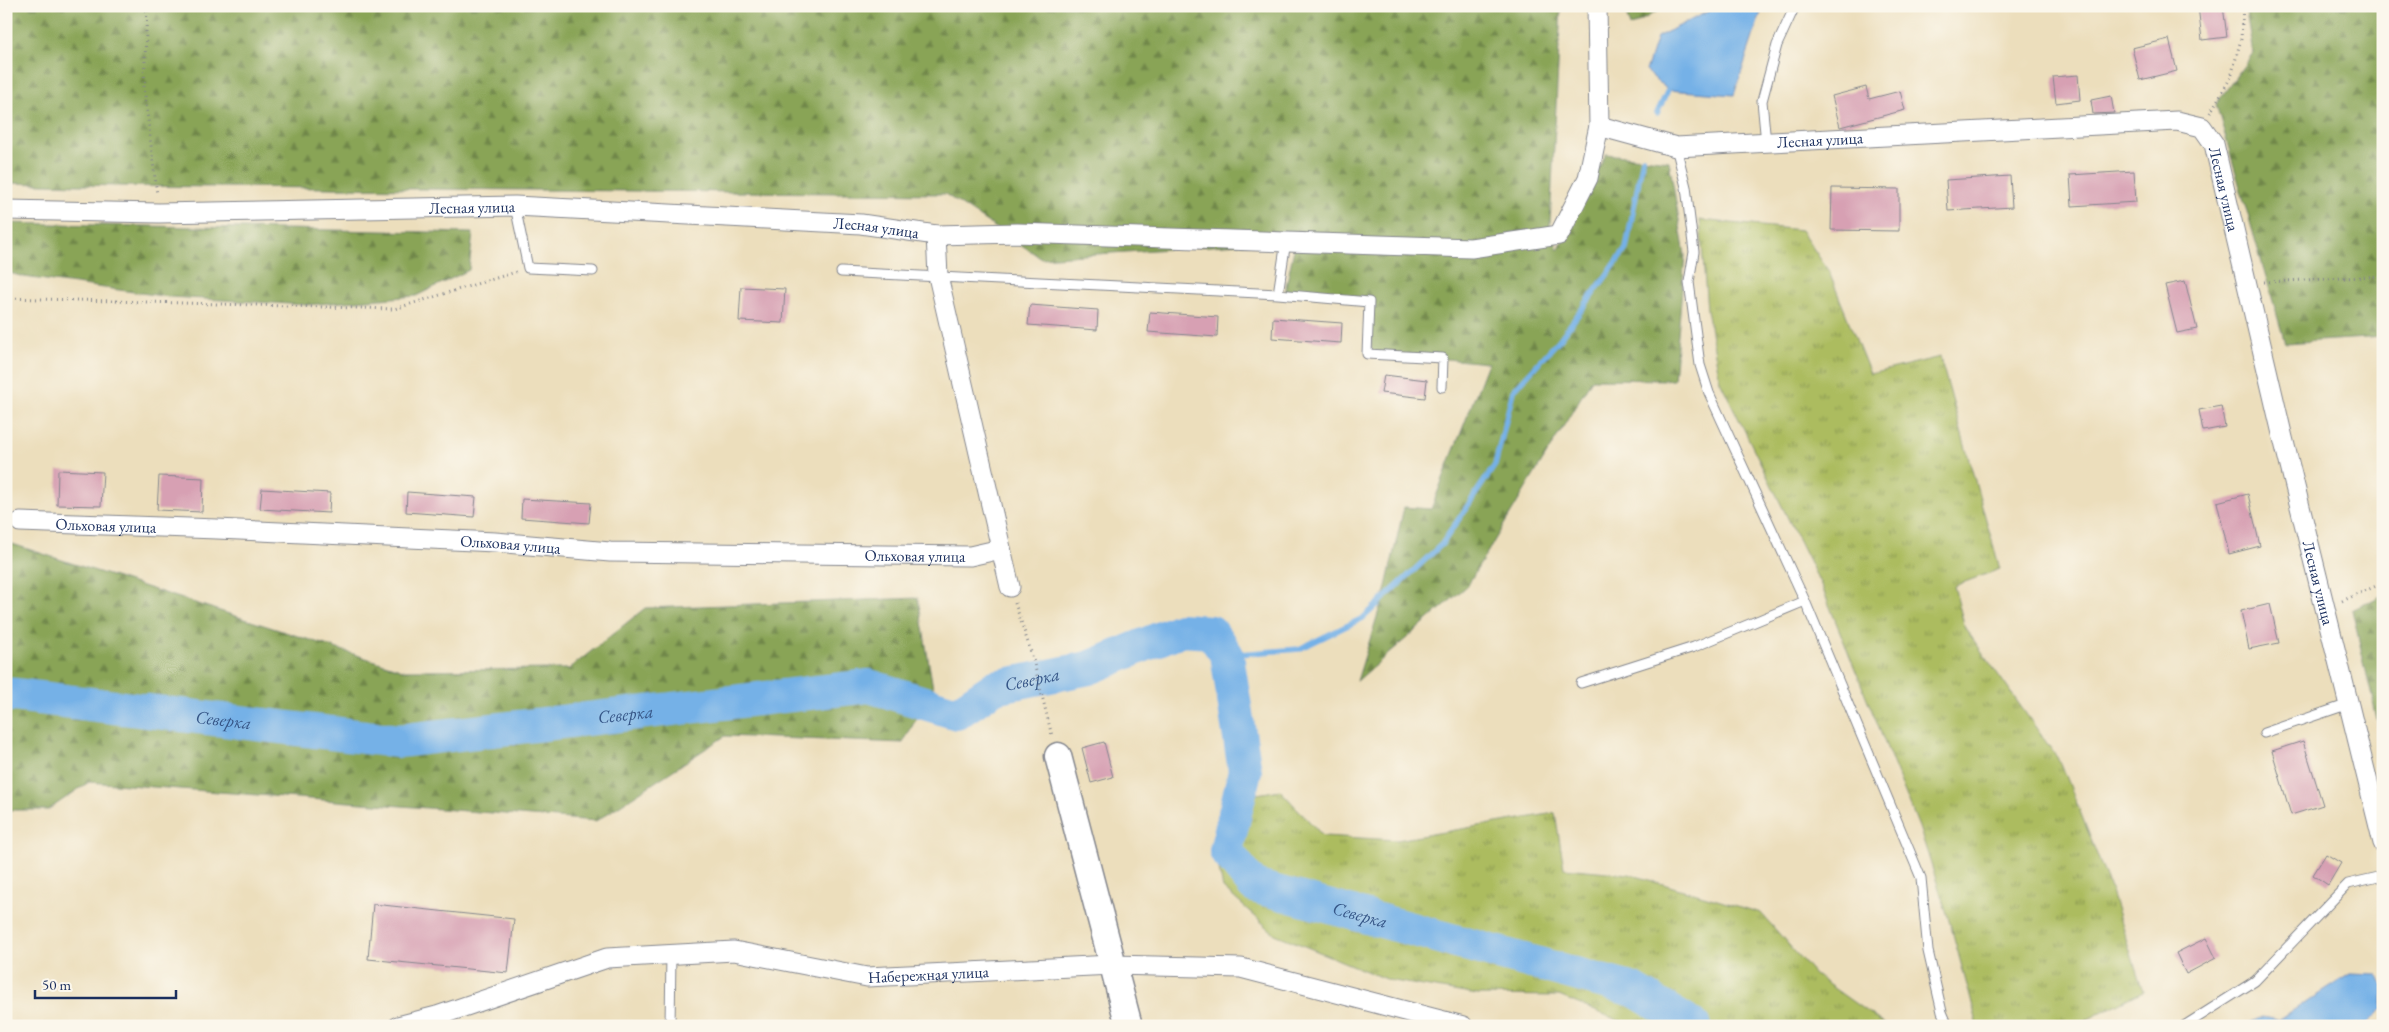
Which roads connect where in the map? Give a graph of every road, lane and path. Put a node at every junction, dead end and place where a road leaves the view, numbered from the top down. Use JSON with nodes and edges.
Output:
{"nodes":[{"id":1,"x":147,"y":6,"type":"edge"},
{"id":2,"x":1596,"y":6,"type":"edge"},
{"id":3,"x":1795,"y":6,"type":"edge"},
{"id":4,"x":2244,"y":6,"type":"edge"},
{"id":5,"x":1599,"y":126,"type":"junction"},
{"id":6,"x":2202,"y":126,"type":"junction"},
{"id":7,"x":1766,"y":144,"type":"junction"},
{"id":8,"x":1676,"y":147,"type":"junction"},
{"id":9,"x":516,"y":206,"type":"junction"},
{"id":10,"x":6,"y":210,"type":"edge"},
{"id":11,"x":159,"y":213,"type":"junction"},
{"id":12,"x":936,"y":236,"type":"junction"},
{"id":13,"x":1286,"y":241,"type":"junction"},
{"id":14,"x":528,"y":268,"type":"junction"},
{"id":15,"x":592,"y":271,"type":"dead end"},
{"id":16,"x":841,"y":272,"type":"dead end"},
{"id":17,"x":938,"y":276,"type":"junction"},
{"id":18,"x":2383,"y":276,"type":"edge"},
{"id":19,"x":2246,"y":283,"type":"junction"},
{"id":20,"x":1278,"y":294,"type":"junction"},
{"id":21,"x":6,"y":298,"type":"edge"},
{"id":22,"x":1442,"y":387,"type":"dead end"},
{"id":23,"x":20,"y":522,"type":"dead end"},
{"id":24,"x":1001,"y":549,"type":"junction"},
{"id":25,"x":2383,"y":583,"type":"edge"},
{"id":26,"x":1010,"y":586,"type":"joint"},
{"id":27,"x":1805,"y":601,"type":"junction"},
{"id":28,"x":2326,"y":608,"type":"junction"},
{"id":29,"x":1581,"y":683,"type":"dead end"},
{"id":30,"x":2349,"y":704,"type":"junction"},
{"id":31,"x":2264,"y":732,"type":"dead end"},
{"id":32,"x":1058,"y":756,"type":"joint"},
{"id":33,"x":2383,"y":843,"type":"edge"},
{"id":34,"x":2383,"y":876,"type":"edge"},
{"id":35,"x":671,"y":954,"type":"junction"},
{"id":36,"x":1112,"y":965,"type":"junction"},
{"id":37,"x":398,"y":1026,"type":"edge"},
{"id":38,"x":670,"y":1026,"type":"edge"},
{"id":39,"x":1129,"y":1026,"type":"edge"},
{"id":40,"x":1463,"y":1026,"type":"edge"},
{"id":41,"x":1948,"y":1026,"type":"edge"},
{"id":42,"x":2184,"y":1026,"type":"edge"}],
"edges":[{"from":1,"to":11,"type":"path"},
{"from":2,"to":5,"type":"street"},
{"from":3,"to":7,"type":"lane"},
{"from":4,"to":6,"type":"path"},
{"from":5,"to":8,"type":"street","name":"Лесная улица"},
{"from":5,"to":13,"type":"street","name":"Лесная улица"},
{"from":6,"to":7,"type":"street","name":"Лесная улица"},
{"from":6,"to":19,"type":"street","name":"Лесная улица"},
{"from":7,"to":8,"type":"street","name":"Лесная улица"},
{"from":8,"to":27,"type":"lane"},
{"from":9,"to":11,"type":"street","name":"Лесная улица"},
{"from":9,"to":12,"type":"street","name":"Лесная улица"},
{"from":9,"to":14,"type":"lane"},
{"from":10,"to":11,"type":"street","name":"Лесная улица"},
{"from":12,"to":13,"type":"street","name":"Лесная улица"},
{"from":12,"to":17,"type":"street"},
{"from":13,"to":20,"type":"lane"},
{"from":14,"to":15,"type":"lane"},
{"from":14,"to":21,"type":"path"},
{"from":16,"to":17,"type":"lane"},
{"from":17,"to":20,"type":"lane"},
{"from":17,"to":24,"type":"street"},
{"from":18,"to":19,"type":"path"},
{"from":19,"to":28,"type":"street","name":"Лесная улица"},
{"from":20,"to":22,"type":"lane"},
{"from":23,"to":24,"type":"street","name":"Ольховая улица"},
{"from":24,"to":26,"type":"street"},
{"from":25,"to":28,"type":"path"},
{"from":26,"to":32,"type":"path"},
{"from":27,"to":29,"type":"lane"},
{"from":27,"to":41,"type":"lane"},
{"from":28,"to":30,"type":"street","name":"Лесная улица"},
{"from":30,"to":31,"type":"lane"},
{"from":30,"to":33,"type":"street","name":"Лесная улица"},
{"from":32,"to":36,"type":"street"},
{"from":34,"to":42,"type":"lane"},
{"from":35,"to":36,"type":"street","name":"Набережная улица"},
{"from":35,"to":37,"type":"street","name":"Набережная улица"},
{"from":35,"to":38,"type":"lane"},
{"from":36,"to":39,"type":"street"},
{"from":36,"to":40,"type":"street","name":"Набережная улица"}]}
